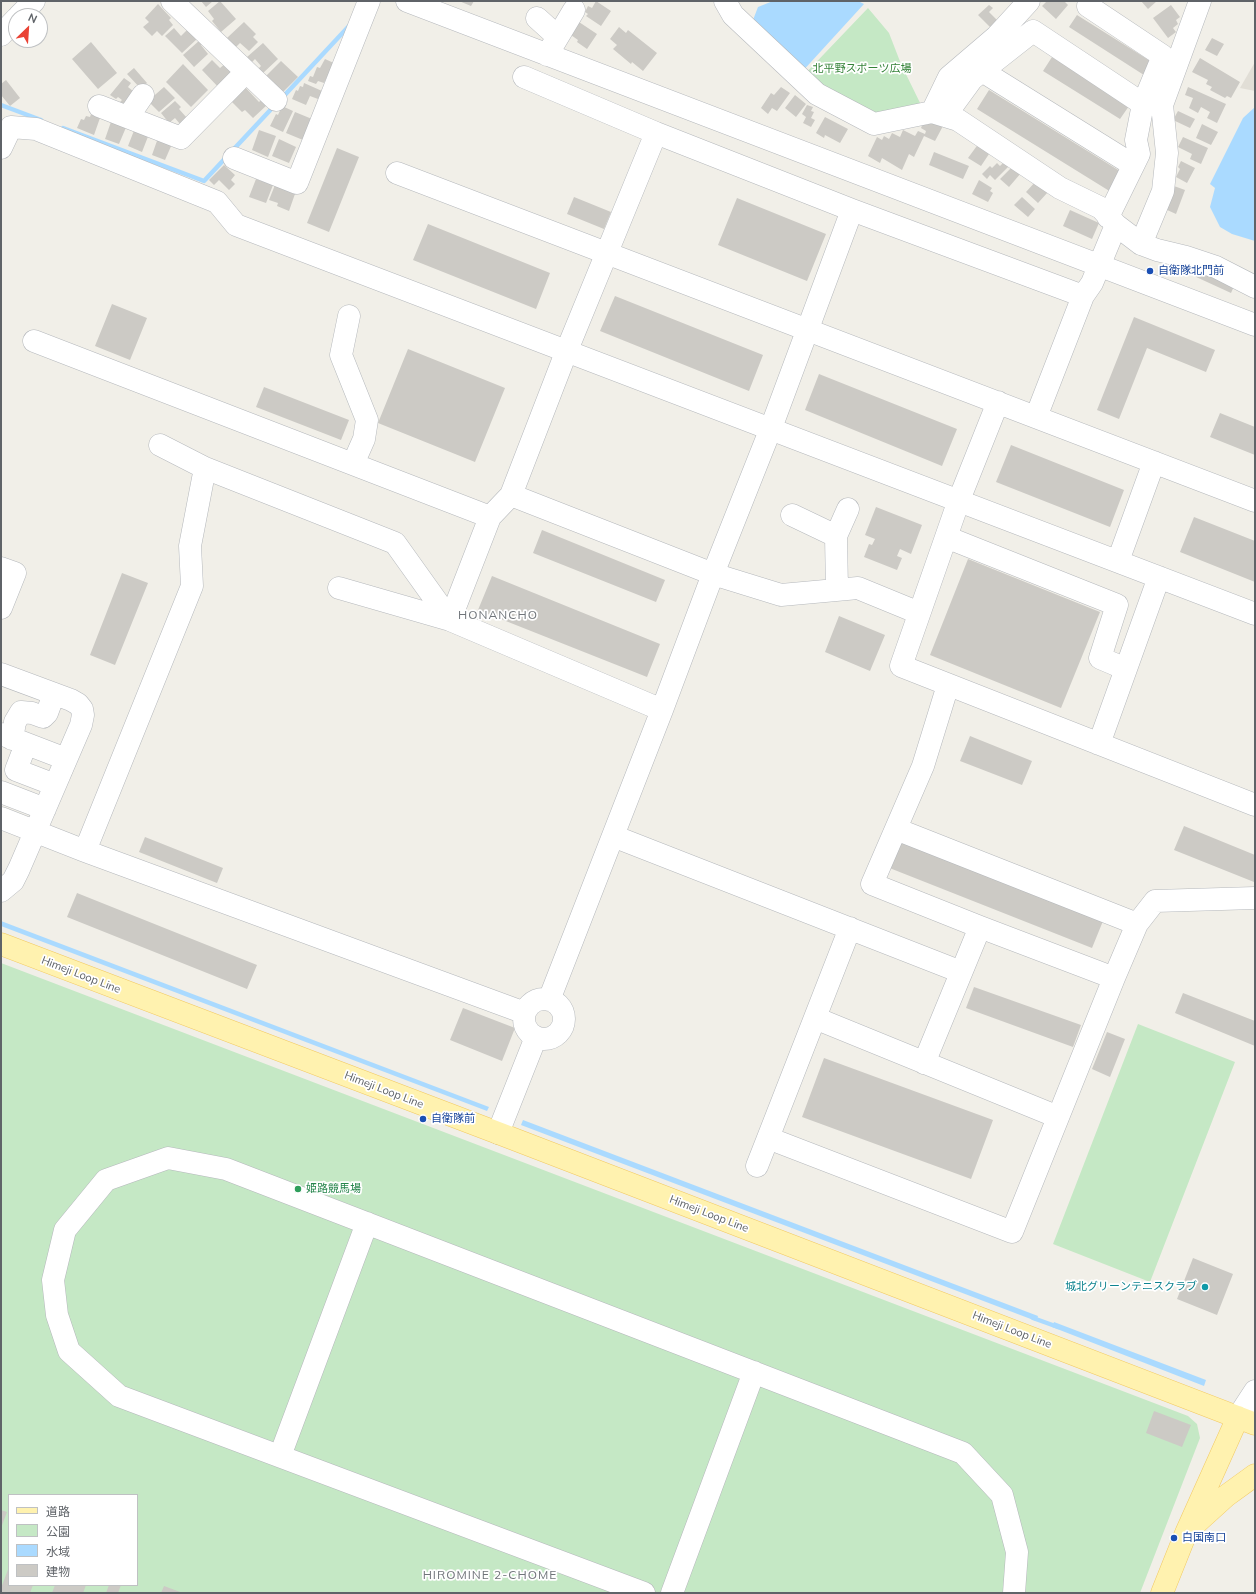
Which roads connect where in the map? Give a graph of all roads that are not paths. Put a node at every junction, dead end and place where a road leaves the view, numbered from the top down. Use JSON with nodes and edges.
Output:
{"nodes":[{"id":1,"x":172,"y":1,"type":"edge"},
{"id":2,"x":369,"y":1,"type":"edge"},
{"id":3,"x":407,"y":1,"type":"edge"},
{"id":4,"x":725,"y":1,"type":"edge"},
{"id":5,"x":1029,"y":1,"type":"edge"},
{"id":6,"x":1200,"y":1,"type":"edge"},
{"id":7,"x":1088,"y":6,"type":"dead end"},
{"id":8,"x":574,"y":10,"type":"dead end"},
{"id":9,"x":537,"y":18,"type":"dead end"},
{"id":10,"x":553,"y":46,"type":"junction"},
{"id":11,"x":982,"y":71,"type":"junction"},
{"id":12,"x":246,"y":72,"type":"junction"},
{"id":13,"x":524,"y":77,"type":"dead end"},
{"id":14,"x":143,"y":95,"type":"dead end"},
{"id":15,"x":276,"y":100,"type":"dead end"},
{"id":16,"x":1143,"y":104,"type":"junction"},
{"id":17,"x":99,"y":106,"type":"dead end"},
{"id":18,"x":939,"y":114,"type":"junction"},
{"id":19,"x":128,"y":117,"type":"junction"},
{"id":20,"x":656,"y":133,"type":"junction"},
{"id":21,"x":1,"y":148,"type":"edge"},
{"id":22,"x":1133,"y":165,"type":"junction"},
{"id":23,"x":244,"y":168,"type":"dead end"},
{"id":24,"x":398,"y":174,"type":"dead end"},
{"id":25,"x":852,"y":210,"type":"junction"},
{"id":26,"x":1112,"y":221,"type":"junction"},
{"id":27,"x":1141,"y":244,"type":"junction"},
{"id":28,"x":607,"y":254,"type":"junction"},
{"id":29,"x":1099,"y":265,"type":"junction"},
{"id":30,"x":1255,"y":287,"type":"edge"},
{"id":31,"x":1083,"y":296,"type":"junction"},
{"id":32,"x":349,"y":316,"type":"dead end"},
{"id":33,"x":1255,"y":325,"type":"edge"},
{"id":34,"x":808,"y":330,"type":"junction"},
{"id":35,"x":34,"y":341,"type":"dead end"},
{"id":36,"x":567,"y":350,"type":"junction"},
{"id":37,"x":998,"y":402,"type":"junction"},
{"id":38,"x":1036,"y":417,"type":"junction"},
{"id":39,"x":771,"y":428,"type":"junction"},
{"id":40,"x":160,"y":445,"type":"dead end"},
{"id":41,"x":1154,"y":462,"type":"junction"},
{"id":42,"x":353,"y":464,"type":"junction"},
{"id":43,"x":205,"y":468,"type":"junction"},
{"id":44,"x":511,"y":495,"type":"junction"},
{"id":45,"x":959,"y":500,"type":"junction"},
{"id":46,"x":1255,"y":501,"type":"edge"},
{"id":47,"x":848,"y":509,"type":"dead end"},
{"id":48,"x":792,"y":515,"type":"dead end"},
{"id":49,"x":490,"y":517,"type":"junction"},
{"id":50,"x":836,"y":536,"type":"junction"},
{"id":51,"x":946,"y":537,"type":"junction"},
{"id":52,"x":1118,"y":561,"type":"junction"},
{"id":53,"x":1,"y":568,"type":"edge"},
{"id":54,"x":713,"y":574,"type":"junction"},
{"id":55,"x":1159,"y":577,"type":"junction"},
{"id":56,"x":339,"y":588,"type":"dead end"},
{"id":57,"x":837,"y":590,"type":"junction"},
{"id":58,"x":1,"y":605,"type":"edge"},
{"id":59,"x":919,"y":613,"type":"junction"},
{"id":60,"x":1255,"y":614,"type":"edge"},
{"id":61,"x":450,"y":620,"type":"junction"},
{"id":62,"x":1126,"y":669,"type":"junction"},
{"id":63,"x":1,"y":674,"type":"edge"},
{"id":64,"x":948,"y":685,"type":"junction"},
{"id":65,"x":54,"y":694,"type":"junction"},
{"id":66,"x":662,"y":710,"type":"junction"},
{"id":67,"x":13,"y":739,"type":"edge"},
{"id":68,"x":1099,"y":744,"type":"junction"},
{"id":69,"x":66,"y":759,"type":"junction"},
{"id":70,"x":1,"y":764,"type":"edge"},
{"id":71,"x":1,"y":776,"type":"edge"},
{"id":72,"x":55,"y":785,"type":"junction"},
{"id":73,"x":1,"y":792,"type":"edge"},
{"id":74,"x":1255,"y":805,"type":"edge"},
{"id":75,"x":45,"y":809,"type":"junction"},
{"id":76,"x":1,"y":818,"type":"edge"},
{"id":77,"x":896,"y":829,"type":"junction"},
{"id":78,"x":35,"y":832,"type":"junction"},
{"id":79,"x":614,"y":836,"type":"junction"},
{"id":80,"x":85,"y":851,"type":"junction"},
{"id":81,"x":1,"y":891,"type":"edge"},
{"id":82,"x":1255,"y":898,"type":"edge"},
{"id":83,"x":1138,"y":924,"type":"junction"},
{"id":84,"x":980,"y":927,"type":"junction"},
{"id":85,"x":850,"y":928,"type":"junction"},
{"id":86,"x":1,"y":944,"type":"edge"},
{"id":87,"x":961,"y":972,"type":"junction"},
{"id":88,"x":1114,"y":978,"type":"junction"},
{"id":89,"x":549,"y":1000,"type":"junction"},
{"id":90,"x":525,"y":1013,"type":"junction"},
{"id":91,"x":815,"y":1018,"type":"junction"},
{"id":92,"x":536,"y":1037,"type":"junction"},
{"id":93,"x":924,"y":1063,"type":"junction"},
{"id":94,"x":1058,"y":1117,"type":"junction"},
{"id":95,"x":498,"y":1133,"type":"junction"},
{"id":96,"x":768,"y":1138,"type":"junction"},
{"id":97,"x":757,"y":1166,"type":"dead end"},
{"id":98,"x":367,"y":1223,"type":"junction"},
{"id":99,"x":754,"y":1372,"type":"junction"},
{"id":100,"x":1255,"y":1391,"type":"edge"},
{"id":101,"x":1246,"y":1420,"type":"edge"},
{"id":102,"x":280,"y":1456,"type":"junction"},
{"id":103,"x":1255,"y":1475,"type":"edge"},
{"id":104,"x":1186,"y":1533,"type":"junction"},
{"id":105,"x":644,"y":1593,"type":"edge"},
{"id":106,"x":672,"y":1593,"type":"edge"},
{"id":107,"x":1014,"y":1593,"type":"edge"},
{"id":108,"x":1162,"y":1593,"type":"edge"}],
"edges":[{"from":1,"to":12,"type":"street"},
{"from":2,"to":23,"type":"street"},
{"from":3,"to":10,"type":"street"},
{"from":4,"to":18,"type":"street"},
{"from":5,"to":18,"type":"street"},
{"from":6,"to":27,"type":"street"},
{"from":7,"to":16,"type":"street"},
{"from":8,"to":10,"type":"street"},
{"from":9,"to":10,"type":"street"},
{"from":10,"to":29,"type":"street"},
{"from":11,"to":16,"type":"street"},
{"from":11,"to":18,"type":"street"},
{"from":11,"to":22,"type":"street"},
{"from":12,"to":15,"type":"street"},
{"from":12,"to":19,"type":"street"},
{"from":13,"to":20,"type":"street"},
{"from":14,"to":19,"type":"street"},
{"from":16,"to":22,"type":"street"},
{"from":17,"to":19,"type":"street"},
{"from":18,"to":26,"type":"street"},
{"from":20,"to":25,"type":"street"},
{"from":20,"to":28,"type":"street"},
{"from":21,"to":36,"type":"street"},
{"from":22,"to":26,"type":"street"},
{"from":24,"to":28,"type":"street"},
{"from":25,"to":31,"type":"street"},
{"from":25,"to":34,"type":"street"},
{"from":26,"to":27,"type":"street"},
{"from":26,"to":29,"type":"street"},
{"from":27,"to":30,"type":"street"},
{"from":28,"to":34,"type":"street"},
{"from":28,"to":36,"type":"street"},
{"from":29,"to":31,"type":"street"},
{"from":29,"to":33,"type":"street"},
{"from":31,"to":38,"type":"street"},
{"from":32,"to":42,"type":"street"},
{"from":34,"to":37,"type":"street"},
{"from":34,"to":39,"type":"street"},
{"from":35,"to":42,"type":"street"},
{"from":36,"to":39,"type":"street"},
{"from":36,"to":44,"type":"street"},
{"from":37,"to":38,"type":"street"},
{"from":37,"to":45,"type":"street"},
{"from":38,"to":41,"type":"street"},
{"from":39,"to":45,"type":"street"},
{"from":39,"to":54,"type":"street"},
{"from":40,"to":43,"type":"street"},
{"from":41,"to":46,"type":"street"},
{"from":41,"to":52,"type":"street"},
{"from":42,"to":49,"type":"street"},
{"from":43,"to":61,"type":"street"},
{"from":43,"to":80,"type":"street"},
{"from":44,"to":49,"type":"street"},
{"from":44,"to":54,"type":"street"},
{"from":45,"to":51,"type":"street"},
{"from":45,"to":52,"type":"street"},
{"from":47,"to":50,"type":"street"},
{"from":48,"to":50,"type":"street"},
{"from":49,"to":61,"type":"street"},
{"from":50,"to":57,"type":"street"},
{"from":51,"to":59,"type":"street"},
{"from":51,"to":62,"type":"street"},
{"from":52,"to":55,"type":"street"},
{"from":53,"to":58,"type":"street"},
{"from":54,"to":57,"type":"street"},
{"from":54,"to":66,"type":"street"},
{"from":55,"to":60,"type":"street"},
{"from":55,"to":62,"type":"street"},
{"from":56,"to":61,"type":"street"},
{"from":57,"to":59,"type":"street"},
{"from":59,"to":64,"type":"street"},
{"from":61,"to":66,"type":"street"},
{"from":62,"to":68,"type":"street"},
{"from":63,"to":65,"type":"street"},
{"from":64,"to":68,"type":"street"},
{"from":64,"to":77,"type":"street"},
{"from":65,"to":67,"type":"street"},
{"from":65,"to":69,"type":"street"},
{"from":66,"to":79,"type":"street"},
{"from":67,"to":69,"type":"street"},
{"from":67,"to":72,"type":"street"},
{"from":68,"to":74,"type":"street"},
{"from":69,"to":72,"type":"street"},
{"from":70,"to":71,"type":"street"},
{"from":72,"to":75,"type":"street"},
{"from":73,"to":75,"type":"street"},
{"from":75,"to":78,"type":"street"},
{"from":76,"to":78,"type":"street"},
{"from":77,"to":83,"type":"street"},
{"from":77,"to":84,"type":"street"},
{"from":78,"to":80,"type":"street"},
{"from":78,"to":81,"type":"street"},
{"from":79,"to":85,"type":"street"},
{"from":79,"to":89,"type":"street"},
{"from":80,"to":90,"type":"street"},
{"from":82,"to":83,"type":"street"},
{"from":83,"to":88,"type":"street"},
{"from":84,"to":87,"type":"street"},
{"from":84,"to":88,"type":"street"},
{"from":85,"to":87,"type":"street"},
{"from":85,"to":91,"type":"street"},
{"from":86,"to":95,"type":"main road","name":"Himeji Loop Line"},
{"from":87,"to":93,"type":"street"},
{"from":88,"to":94,"type":"street"},
{"from":89,"to":90,"type":"street"},
{"from":89,"to":92,"type":"street"},
{"from":90,"to":92,"type":"street"},
{"from":91,"to":93,"type":"street"},
{"from":91,"to":96,"type":"street"},
{"from":92,"to":95,"type":"street"},
{"from":93,"to":94,"type":"street"},
{"from":94,"to":96,"type":"street"},
{"from":95,"to":101,"type":"main road","name":"Himeji Loop Line"},
{"from":96,"to":97,"type":"street"},
{"from":98,"to":99,"type":"street"},
{"from":98,"to":102,"type":"street"},
{"from":98,"to":102,"type":"street"},
{"from":99,"to":106,"type":"street"},
{"from":99,"to":107,"type":"street"},
{"from":100,"to":101,"type":"street"},
{"from":101,"to":104,"type":"main road"},
{"from":102,"to":105,"type":"street"},
{"from":103,"to":104,"type":"main road"},
{"from":104,"to":108,"type":"main road"}]}
